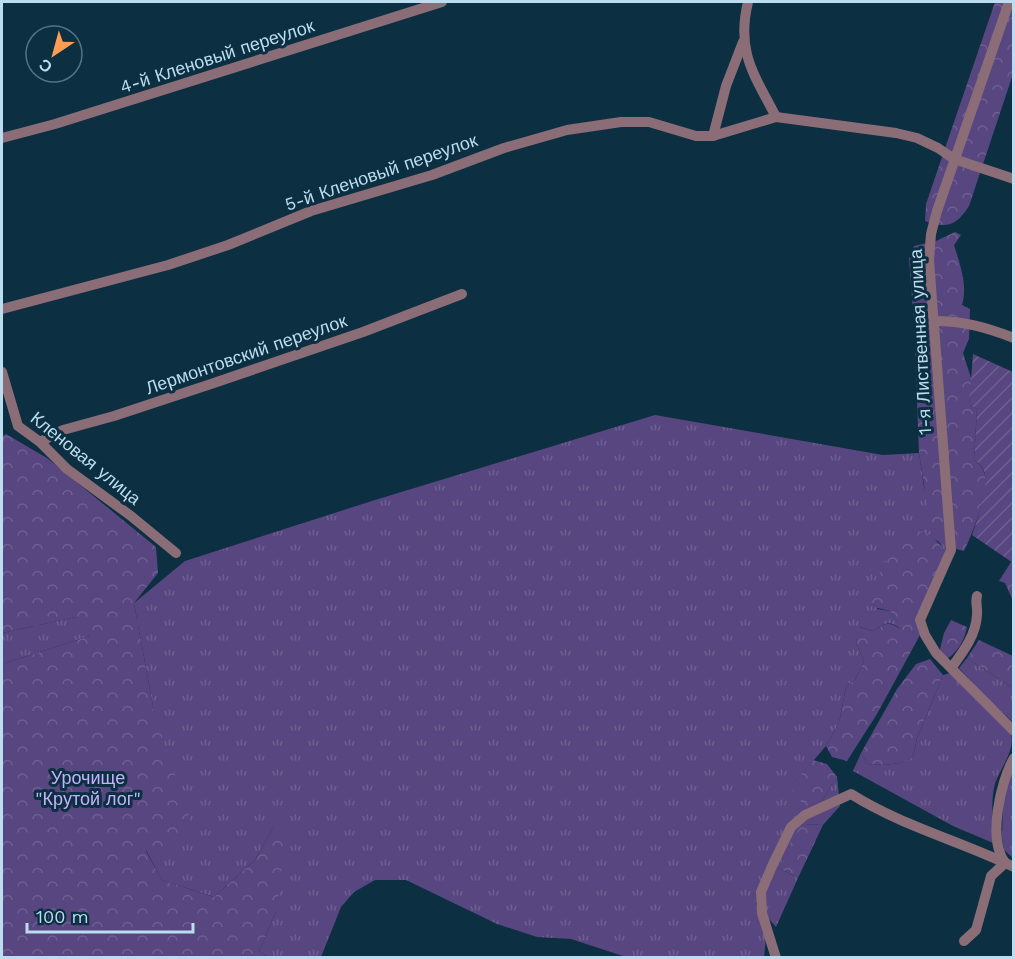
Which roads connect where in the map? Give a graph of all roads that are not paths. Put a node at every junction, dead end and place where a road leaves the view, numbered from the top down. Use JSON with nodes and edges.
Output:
{"nodes":[{"id":1,"x":442,"y":2,"type":"edge"},
{"id":2,"x":748,"y":2,"type":"edge"},
{"id":3,"x":1009,"y":2,"type":"edge"},
{"id":4,"x":744,"y":40,"type":"junction"},
{"id":5,"x":776,"y":117,"type":"junction"},
{"id":6,"x":714,"y":136,"type":"junction"},
{"id":7,"x":2,"y":138,"type":"edge"},
{"id":8,"x":954,"y":159,"type":"junction"},
{"id":9,"x":1014,"y":179,"type":"edge"},
{"id":10,"x":462,"y":294,"type":"dead end"},
{"id":11,"x":2,"y":309,"type":"edge"},
{"id":12,"x":934,"y":321,"type":"junction"},
{"id":13,"x":1014,"y":338,"type":"edge"},
{"id":14,"x":2,"y":372,"type":"edge"},
{"id":15,"x":40,"y":442,"type":"junction"},
{"id":16,"x":176,"y":553,"type":"dead end"},
{"id":17,"x":977,"y":596,"type":"dead end"},
{"id":18,"x":952,"y":667,"type":"junction"},
{"id":19,"x":1014,"y":731,"type":"edge"},
{"id":20,"x":1014,"y":758,"type":"edge"},
{"id":21,"x":1011,"y":867,"type":"edge"},
{"id":22,"x":964,"y":941,"type":"dead end"},
{"id":23,"x":776,"y":957,"type":"edge"}],
"edges":[{"from":1,"to":7,"type":"street","name":"4-й Кленовый переулок"},
{"from":2,"to":4,"type":"street"},
{"from":3,"to":8,"type":"street","name":"1-я Лиственная улица"},
{"from":4,"to":5,"type":"street"},
{"from":4,"to":6,"type":"street"},
{"from":5,"to":6,"type":"street","name":"5-й Кленовый переулок"},
{"from":5,"to":8,"type":"street"},
{"from":6,"to":11,"type":"street","name":"5-й Кленовый переулок"},
{"from":8,"to":9,"type":"street"},
{"from":8,"to":12,"type":"street","name":"1-я Лиственная улица"},
{"from":10,"to":15,"type":"street","name":"Лермонтовский переулок"},
{"from":12,"to":13,"type":"street"},
{"from":12,"to":18,"type":"street","name":"1-я Лиственная улица"},
{"from":14,"to":15,"type":"street","name":"Кленовая улица"},
{"from":15,"to":16,"type":"street","name":"Кленовая улица"},
{"from":17,"to":18,"type":"street"},
{"from":18,"to":19,"type":"street"},
{"from":20,"to":21,"type":"street"},
{"from":21,"to":22,"type":"street"},
{"from":21,"to":23,"type":"street"}]}
